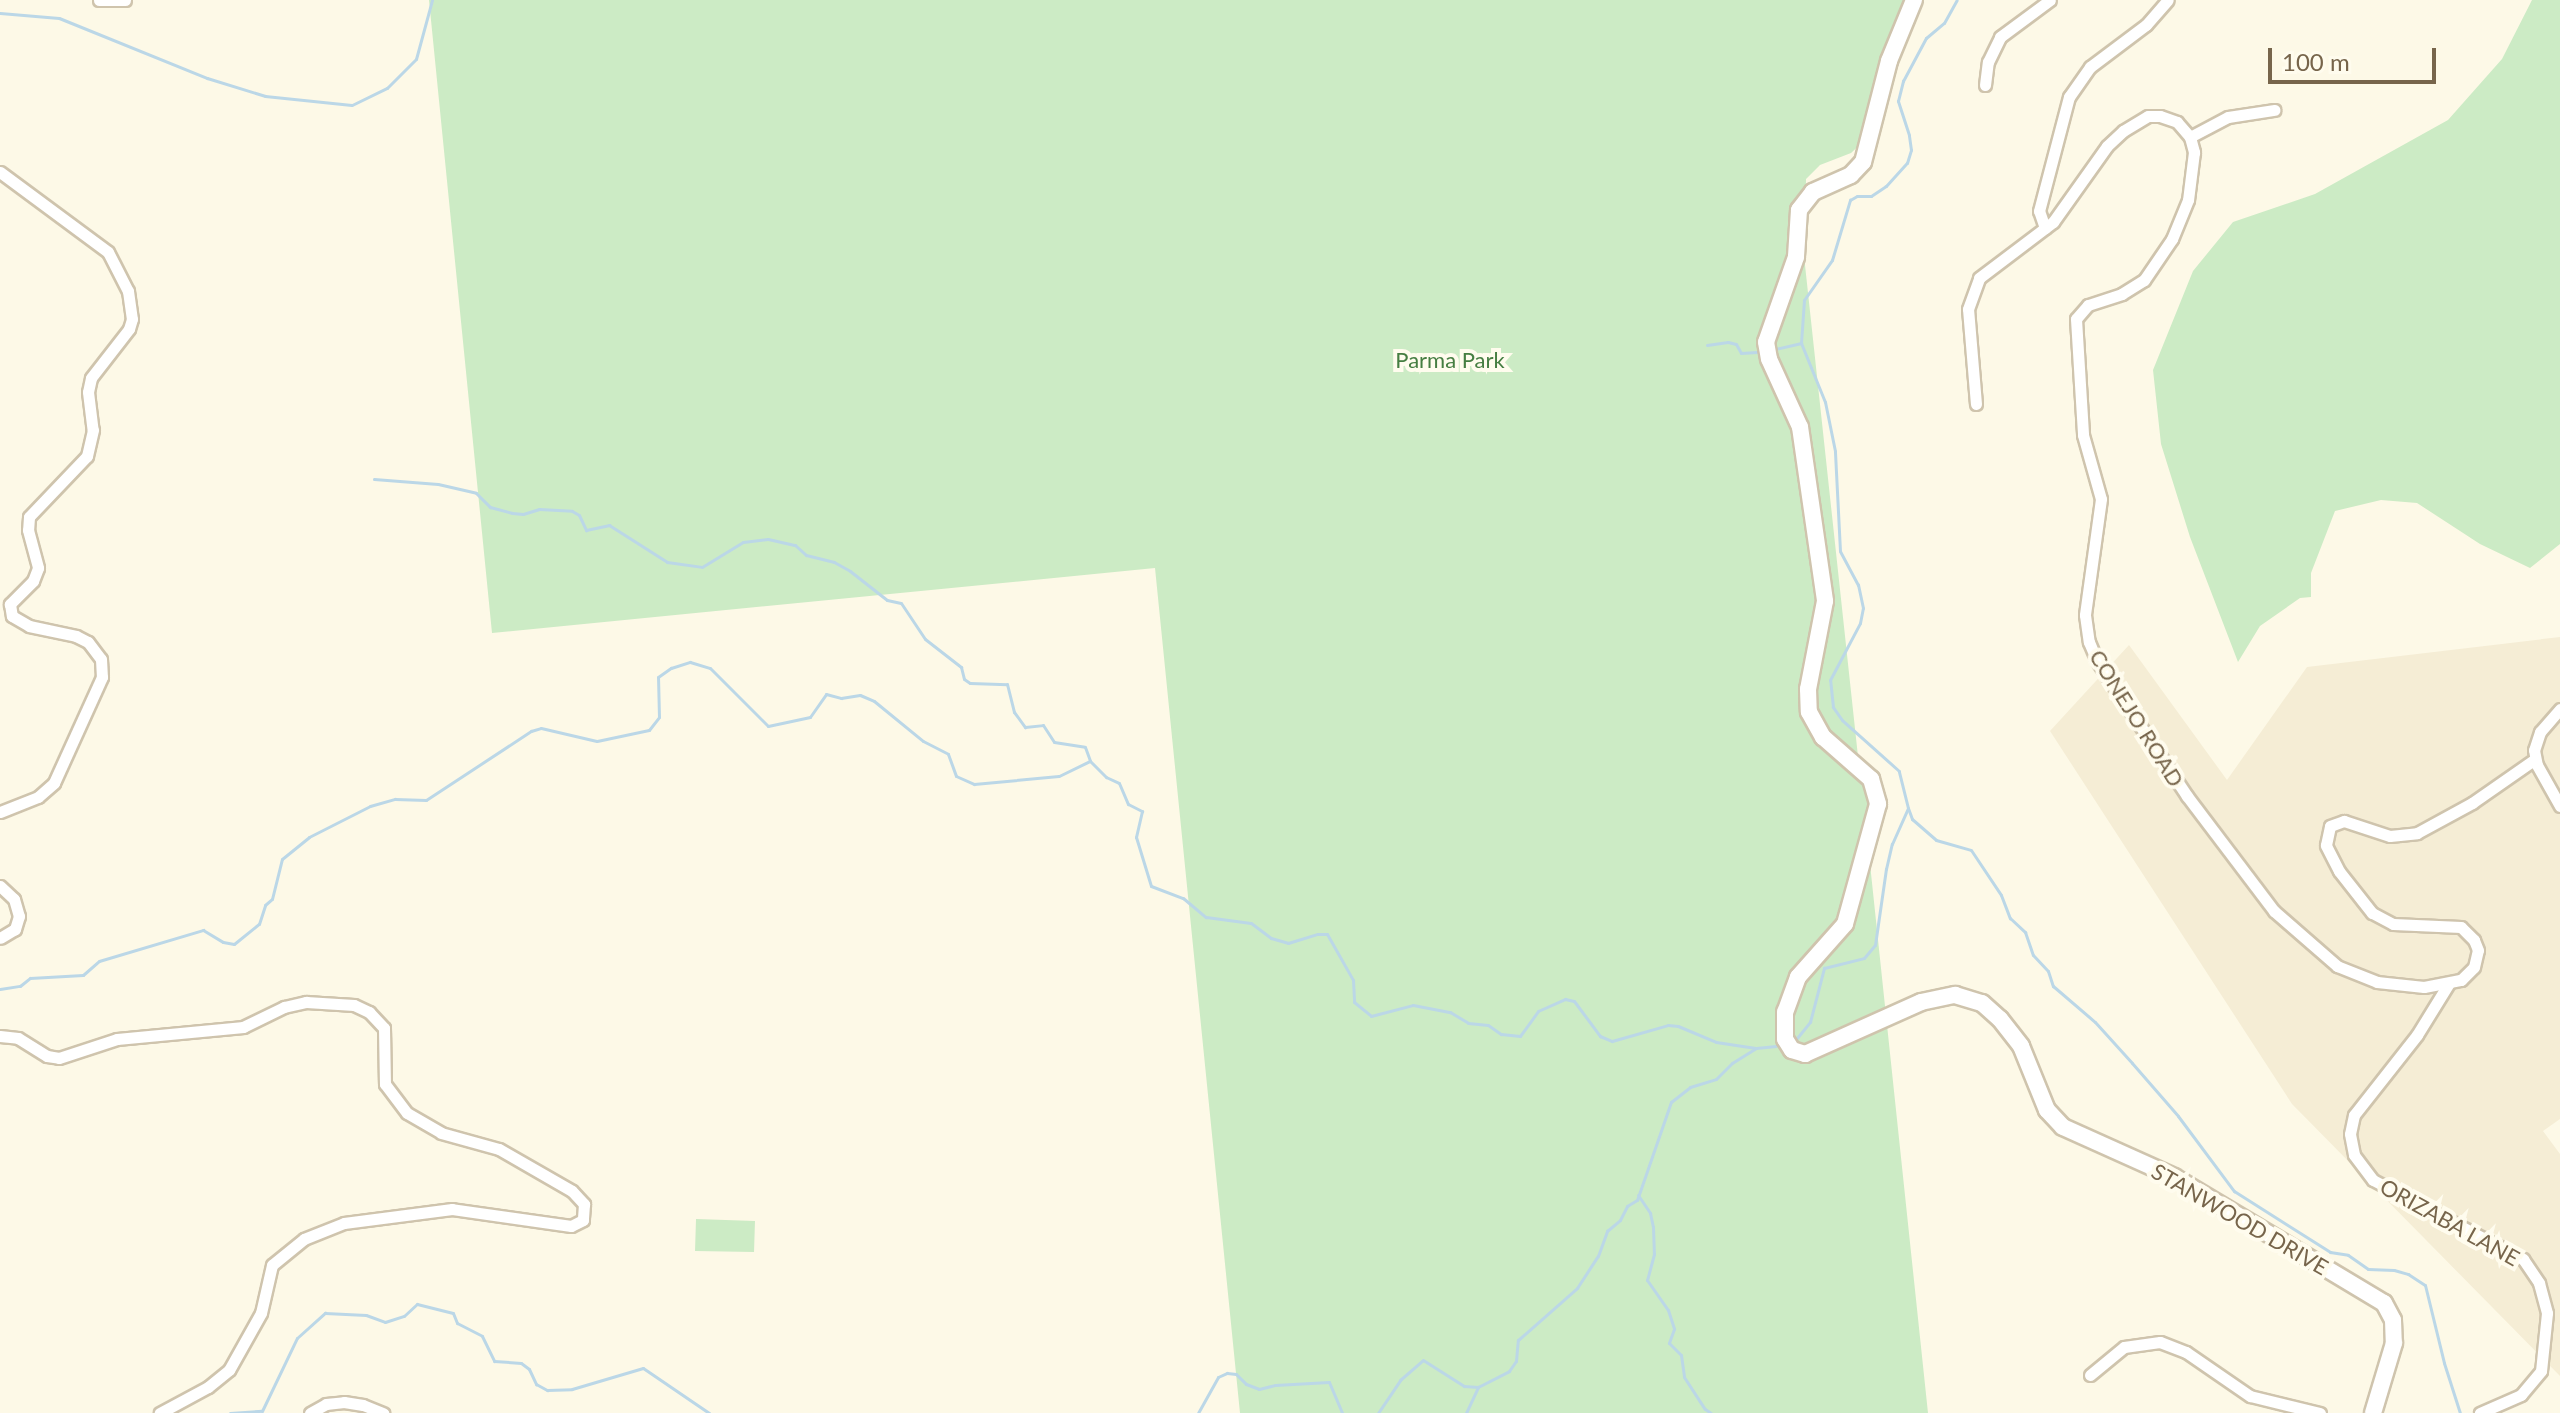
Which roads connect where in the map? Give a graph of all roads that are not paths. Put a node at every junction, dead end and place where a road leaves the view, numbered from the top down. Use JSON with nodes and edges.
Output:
{"nodes":[{"id":1,"x":99,"y":0,"type":"edge"},
{"id":2,"x":125,"y":0,"type":"edge"},
{"id":3,"x":1914,"y":0,"type":"edge"},
{"id":4,"x":2050,"y":0,"type":"edge"},
{"id":5,"x":2168,"y":0,"type":"edge"},
{"id":6,"x":1985,"y":85,"type":"dead end"},
{"id":7,"x":2274,"y":110,"type":"dead end"},
{"id":8,"x":2190,"y":137,"type":"junction"},
{"id":9,"x":0,"y":172,"type":"edge"},
{"id":10,"x":2045,"y":228,"type":"junction"},
{"id":11,"x":1976,"y":404,"type":"dead end"},
{"id":12,"x":2560,"y":709,"type":"edge"},
{"id":13,"x":2535,"y":759,"type":"junction"},
{"id":14,"x":2560,"y":806,"type":"edge"},
{"id":15,"x":0,"y":812,"type":"edge"},
{"id":16,"x":0,"y":886,"type":"edge"},
{"id":17,"x":0,"y":938,"type":"edge"},
{"id":18,"x":2449,"y":983,"type":"junction"},
{"id":19,"x":0,"y":1036,"type":"edge"},
{"id":20,"x":2090,"y":1375,"type":"dead end"},
{"id":21,"x":160,"y":1413,"type":"edge"},
{"id":22,"x":310,"y":1413,"type":"edge"},
{"id":23,"x":383,"y":1413,"type":"edge"},
{"id":24,"x":2320,"y":1413,"type":"edge"},
{"id":25,"x":2373,"y":1413,"type":"edge"},
{"id":26,"x":2480,"y":1413,"type":"edge"}],
"edges":[{"from":1,"to":2,"type":"street"},
{"from":3,"to":25,"type":"main road","name":"STANWOOD DRIVE"},
{"from":4,"to":6,"type":"street"},
{"from":5,"to":10,"type":"street"},
{"from":7,"to":8,"type":"street"},
{"from":8,"to":10,"type":"street"},
{"from":8,"to":18,"type":"street","name":"CONEJO ROAD"},
{"from":9,"to":15,"type":"street"},
{"from":10,"to":11,"type":"street"},
{"from":12,"to":13,"type":"street"},
{"from":13,"to":14,"type":"street"},
{"from":13,"to":18,"type":"street"},
{"from":16,"to":17,"type":"street"},
{"from":18,"to":26,"type":"street","name":"ORIZABA LANE"},
{"from":19,"to":21,"type":"street"},
{"from":20,"to":24,"type":"street"},
{"from":22,"to":23,"type":"street"}]}
